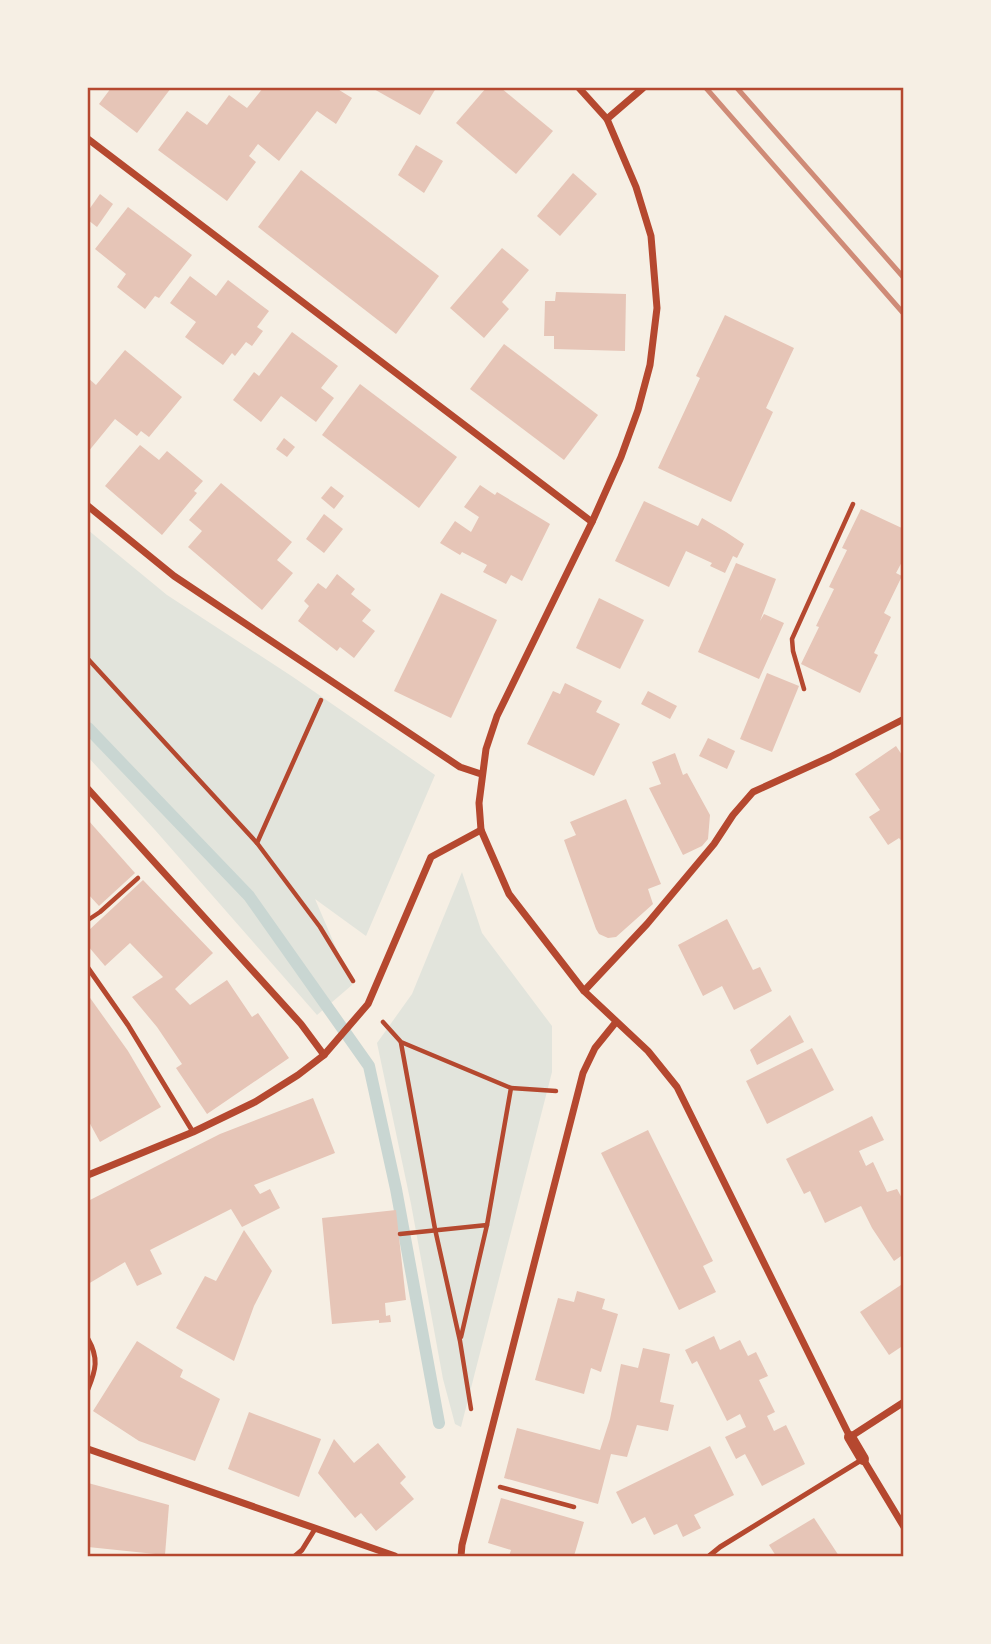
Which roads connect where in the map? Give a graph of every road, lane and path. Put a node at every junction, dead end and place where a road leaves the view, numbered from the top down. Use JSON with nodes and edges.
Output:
{"nodes":[{"id":1,"x":579,"y":88,"type":"edge"},
{"id":2,"x":643,"y":88,"type":"edge"},
{"id":3,"x":607,"y":119,"type":"junction"},
{"id":4,"x":88,"y":139,"type":"edge"},
{"id":5,"x":853,"y":503,"type":"dead end"},
{"id":6,"x":88,"y":506,"type":"edge"},
{"id":7,"x":592,"y":522,"type":"junction"},
{"id":8,"x":88,"y":659,"type":"edge"},
{"id":9,"x":330,"y":681,"type":"junction"},
{"id":10,"x":804,"y":689,"type":"dead end"},
{"id":11,"x":904,"y":719,"type":"edge"},
{"id":12,"x":481,"y":774,"type":"junction"},
{"id":13,"x":88,"y":789,"type":"edge"},
{"id":14,"x":481,"y":830,"type":"junction"},
{"id":15,"x":257,"y":843,"type":"junction"},
{"id":16,"x":156,"y":863,"type":"junction"},
{"id":17,"x":88,"y":920,"type":"edge"},
{"id":18,"x":88,"y":968,"type":"edge"},
{"id":19,"x":584,"y":991,"type":"junction"},
{"id":20,"x":368,"y":1004,"type":"junction"},
{"id":21,"x":616,"y":1022,"type":"junction"},
{"id":22,"x":401,"y":1042,"type":"junction"},
{"id":23,"x":324,"y":1055,"type":"junction"},
{"id":24,"x":511,"y":1088,"type":"junction"},
{"id":25,"x":578,"y":1093,"type":"junction"},
{"id":26,"x":193,"y":1132,"type":"junction"},
{"id":27,"x":88,"y":1175,"type":"edge"},
{"id":28,"x":486,"y":1225,"type":"junction"},
{"id":29,"x":435,"y":1229,"type":"junction"},
{"id":30,"x":400,"y":1234,"type":"dead end"},
{"id":31,"x":88,"y":1339,"type":"edge"},
{"id":32,"x":460,"y":1341,"type":"junction"},
{"id":33,"x":88,"y":1389,"type":"edge"},
{"id":34,"x":904,"y":1402,"type":"edge"},
{"id":35,"x":473,"y":1421,"type":"dead end"},
{"id":36,"x":850,"y":1437,"type":"junction"},
{"id":37,"x":88,"y":1449,"type":"edge"},
{"id":38,"x":863,"y":1460,"type":"junction"},
{"id":39,"x":480,"y":1481,"type":"junction"},
{"id":40,"x":574,"y":1507,"type":"dead end"},
{"id":41,"x":904,"y":1527,"type":"edge"},
{"id":42,"x":315,"y":1529,"type":"junction"},
{"id":43,"x":295,"y":1556,"type":"edge"},
{"id":44,"x":395,"y":1556,"type":"edge"},
{"id":45,"x":461,"y":1556,"type":"edge"},
{"id":46,"x":709,"y":1556,"type":"edge"}],
"edges":[{"from":1,"to":3,"type":"street"},
{"from":2,"to":3,"type":"street"},
{"from":3,"to":7,"type":"street"},
{"from":4,"to":7,"type":"street"},
{"from":5,"to":10,"type":"path"},
{"from":6,"to":9,"type":"street"},
{"from":7,"to":12,"type":"street"},
{"from":8,"to":15,"type":"path"},
{"from":9,"to":12,"type":"street"},
{"from":9,"to":15,"type":"path"},
{"from":11,"to":19,"type":"street"},
{"from":12,"to":14,"type":"street"},
{"from":13,"to":16,"type":"street"},
{"from":14,"to":19,"type":"street"},
{"from":14,"to":20,"type":"street"},
{"from":15,"to":20,"type":"path"},
{"from":16,"to":17,"type":"path"},
{"from":16,"to":23,"type":"street"},
{"from":18,"to":26,"type":"lane"},
{"from":19,"to":21,"type":"street"},
{"from":20,"to":22,"type":"path"},
{"from":20,"to":23,"type":"street"},
{"from":21,"to":25,"type":"street"},
{"from":21,"to":36,"type":"street"},
{"from":22,"to":24,"type":"path"},
{"from":22,"to":29,"type":"path"},
{"from":23,"to":26,"type":"street"},
{"from":24,"to":25,"type":"path"},
{"from":24,"to":28,"type":"path"},
{"from":25,"to":39,"type":"street"},
{"from":26,"to":27,"type":"street"},
{"from":28,"to":29,"type":"path"},
{"from":28,"to":32,"type":"path"},
{"from":29,"to":30,"type":"path"},
{"from":29,"to":32,"type":"path"},
{"from":31,"to":33,"type":"lane"},
{"from":32,"to":35,"type":"path"},
{"from":34,"to":36,"type":"street"},
{"from":36,"to":38,"type":"street"},
{"from":37,"to":42,"type":"street"},
{"from":38,"to":41,"type":"street"},
{"from":38,"to":46,"type":"lane"},
{"from":39,"to":40,"type":"path"},
{"from":39,"to":45,"type":"street"},
{"from":42,"to":43,"type":"lane"},
{"from":42,"to":44,"type":"street"}]}
